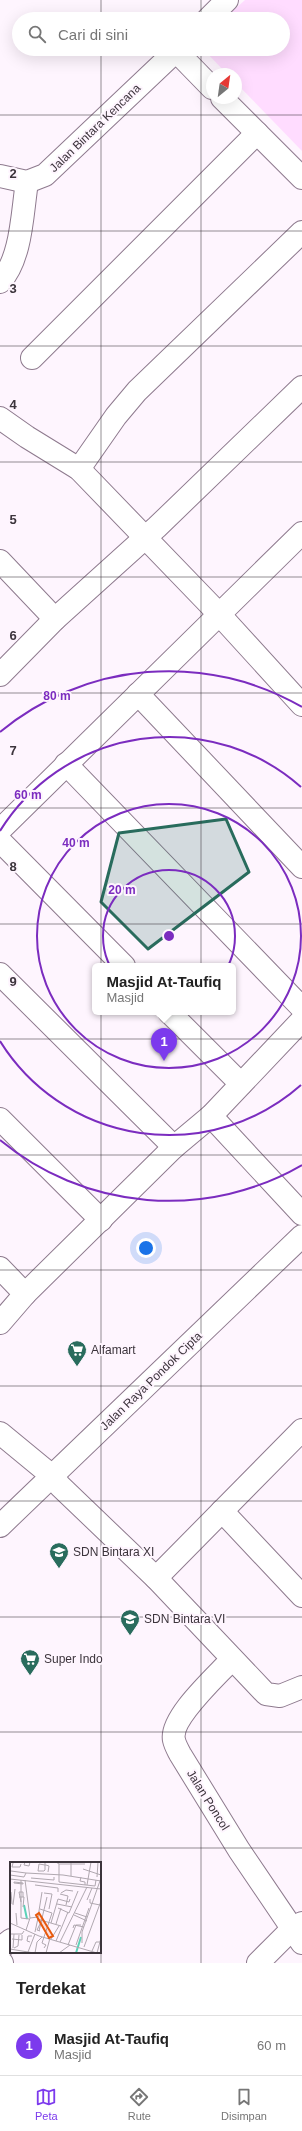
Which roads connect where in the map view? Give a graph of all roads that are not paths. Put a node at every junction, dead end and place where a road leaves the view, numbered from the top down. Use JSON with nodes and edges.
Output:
{"nodes":[{"id":1,"x":227,"y":0,"type":"edge"},
{"id":2,"x":215,"y":12,"type":"edge"},
{"id":3,"x":171,"y":56,"type":"edge"},
{"id":4,"x":183,"y":56,"type":"edge"},
{"id":5,"x":206,"y":81,"type":"edge"},
{"id":6,"x":228,"y":104,"type":"edge"},
{"id":7,"x":257,"y":133,"type":"junction"},
{"id":8,"x":0,"y":176,"type":"edge"},
{"id":9,"x":302,"y":178,"type":"edge"},
{"id":10,"x":27,"y":182,"type":"junction"},
{"id":11,"x":302,"y":232,"type":"edge"},
{"id":12,"x":0,"y":282,"type":"edge"},
{"id":13,"x":32,"y":358,"type":"dead end"},
{"id":14,"x":302,"y":387,"type":"edge"},
{"id":15,"x":0,"y":418,"type":"edge"},
{"id":16,"x":79,"y":469,"type":"junction"},
{"id":17,"x":145,"y":536,"type":"junction"},
{"id":18,"x":301,"y":536,"type":"edge"},
{"id":19,"x":0,"y":561,"type":"edge"},
{"id":20,"x":219,"y":614,"type":"junction"},
{"id":21,"x":55,"y":619,"type":"junction"},
{"id":22,"x":0,"y":675,"type":"edge"},
{"id":23,"x":138,"y":694,"type":"junction"},
{"id":24,"x":302,"y":705,"type":"edge"},
{"id":25,"x":66,"y":764,"type":"junction"},
{"id":26,"x":0,"y":830,"type":"edge"},
{"id":27,"x":0,"y":842,"type":"edge"},
{"id":28,"x":302,"y":867,"type":"edge"},
{"id":29,"x":121,"y":963,"type":"edge"},
{"id":30,"x":0,"y":974,"type":"edge"},
{"id":31,"x":302,"y":1008,"type":"edge"},
{"id":32,"x":173,"y":1015,"type":"edge"},
{"id":33,"x":302,"y":1020,"type":"edge"},
{"id":34,"x":241,"y":1084,"type":"junction"},
{"id":35,"x":211,"y":1116,"type":"junction"},
{"id":36,"x":0,"y":1118,"type":"edge"},
{"id":37,"x":174,"y":1147,"type":"junction"},
{"id":38,"x":302,"y":1214,"type":"edge"},
{"id":39,"x":101,"y":1220,"type":"junction"},
{"id":40,"x":302,"y":1236,"type":"edge"},
{"id":41,"x":0,"y":1268,"type":"edge"},
{"id":42,"x":25,"y":1294,"type":"junction"},
{"id":43,"x":0,"y":1323,"type":"edge"},
{"id":44,"x":0,"y":1433,"type":"edge"},
{"id":45,"x":299,"y":1438,"type":"edge"},
{"id":46,"x":52,"y":1476,"type":"junction"},
{"id":47,"x":222,"y":1511,"type":"junction"},
{"id":48,"x":0,"y":1526,"type":"edge"},
{"id":49,"x":156,"y":1578,"type":"junction"},
{"id":50,"x":302,"y":1596,"type":"edge"},
{"id":51,"x":232,"y":1659,"type":"junction"},
{"id":52,"x":302,"y":1687,"type":"edge"},
{"id":53,"x":298,"y":1932,"type":"edge"},
{"id":54,"x":10,"y":1941,"type":"edge"},
{"id":55,"x":0,"y":1948,"type":"edge"},
{"id":56,"x":258,"y":1963,"type":"edge"}],
"edges":[{"from":1,"to":2,"type":"street"},
{"from":3,"to":10,"type":"street","name":"Jalan Bintara Kencana"},
{"from":4,"to":5,"type":"street"},
{"from":6,"to":7,"type":"street"},
{"from":7,"to":9,"type":"street"},
{"from":7,"to":13,"type":"street"},
{"from":8,"to":10,"type":"street"},
{"from":10,"to":12,"type":"street"},
{"from":11,"to":16,"type":"street"},
{"from":14,"to":17,"type":"street"},
{"from":15,"to":16,"type":"street"},
{"from":16,"to":17,"type":"street"},
{"from":17,"to":20,"type":"street"},
{"from":17,"to":21,"type":"street"},
{"from":18,"to":20,"type":"street"},
{"from":19,"to":21,"type":"street"},
{"from":20,"to":23,"type":"street"},
{"from":20,"to":24,"type":"street"},
{"from":21,"to":22,"type":"street"},
{"from":23,"to":25,"type":"street"},
{"from":23,"to":28,"type":"street"},
{"from":25,"to":26,"type":"street"},
{"from":25,"to":31,"type":"street"},
{"from":27,"to":29,"type":"street"},
{"from":30,"to":37,"type":"street"},
{"from":32,"to":34,"type":"street"},
{"from":33,"to":34,"type":"street"},
{"from":34,"to":35,"type":"street"},
{"from":35,"to":37,"type":"street"},
{"from":35,"to":38,"type":"street"},
{"from":36,"to":39,"type":"street"},
{"from":37,"to":39,"type":"street"},
{"from":39,"to":42,"type":"street"},
{"from":40,"to":46,"type":"street","name":"Jalan Raya Pondok Cipta"},
{"from":41,"to":42,"type":"street"},
{"from":42,"to":43,"type":"street"},
{"from":44,"to":46,"type":"street"},
{"from":45,"to":47,"type":"street"},
{"from":46,"to":48,"type":"street","name":"Jalan Raya Pondok Cipta"},
{"from":46,"to":49,"type":"street"},
{"from":47,"to":49,"type":"street"},
{"from":47,"to":50,"type":"street"},
{"from":49,"to":51,"type":"street"},
{"from":51,"to":52,"type":"street"},
{"from":51,"to":53,"type":"street","name":"Jalan Poncol"},
{"from":53,"to":56,"type":"street"},
{"from":54,"to":55,"type":"street"}]}
